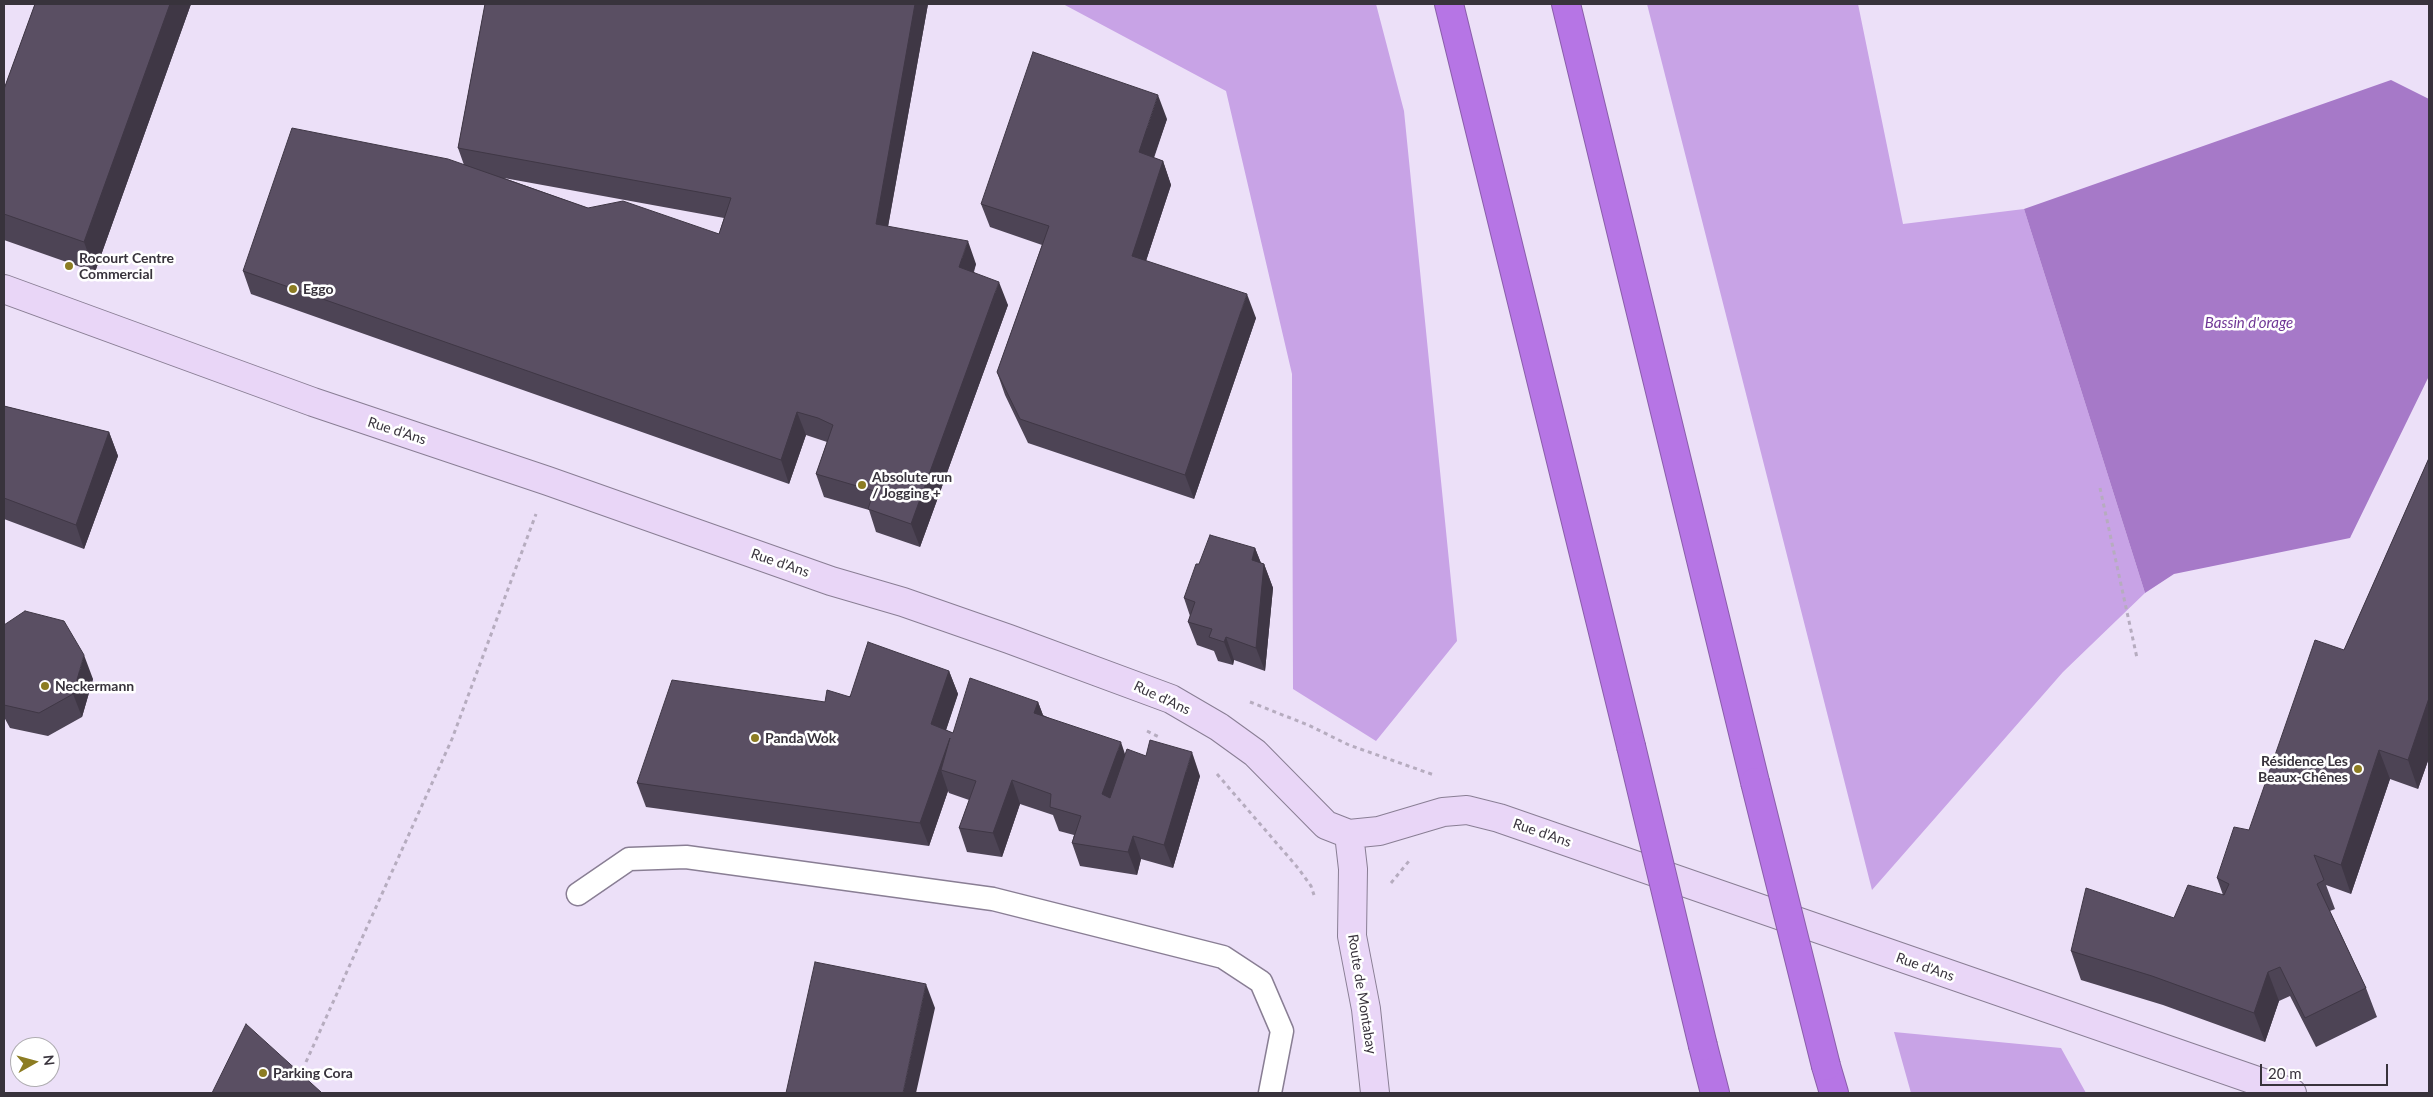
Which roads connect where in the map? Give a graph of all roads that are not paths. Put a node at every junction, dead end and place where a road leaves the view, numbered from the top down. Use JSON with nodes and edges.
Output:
{"nodes":[{"id":1,"x":1449,"y":4,"type":"edge"},
{"id":2,"x":1566,"y":4,"type":"edge"},
{"id":3,"x":4,"y":289,"type":"edge"},
{"id":4,"x":1349,"y":834,"type":"junction"},
{"id":5,"x":578,"y":894,"type":"dead end"},
{"id":6,"x":1270,"y":1093,"type":"edge"},
{"id":7,"x":1375,"y":1093,"type":"edge"},
{"id":8,"x":1715,"y":1093,"type":"edge"},
{"id":9,"x":1834,"y":1093,"type":"edge"},
{"id":10,"x":2292,"y":1093,"type":"edge"}],
"edges":[{"from":1,"to":8,"type":"highway","bridge":true},
{"from":2,"to":9,"type":"highway","bridge":true},
{"from":3,"to":4,"type":"main road","name":"Rue d'Ans"},
{"from":4,"to":7,"type":"main road","name":"Route de Montabay"},
{"from":4,"to":10,"type":"main road","name":"Rue d'Ans"},
{"from":5,"to":6,"type":"lane"}]}
